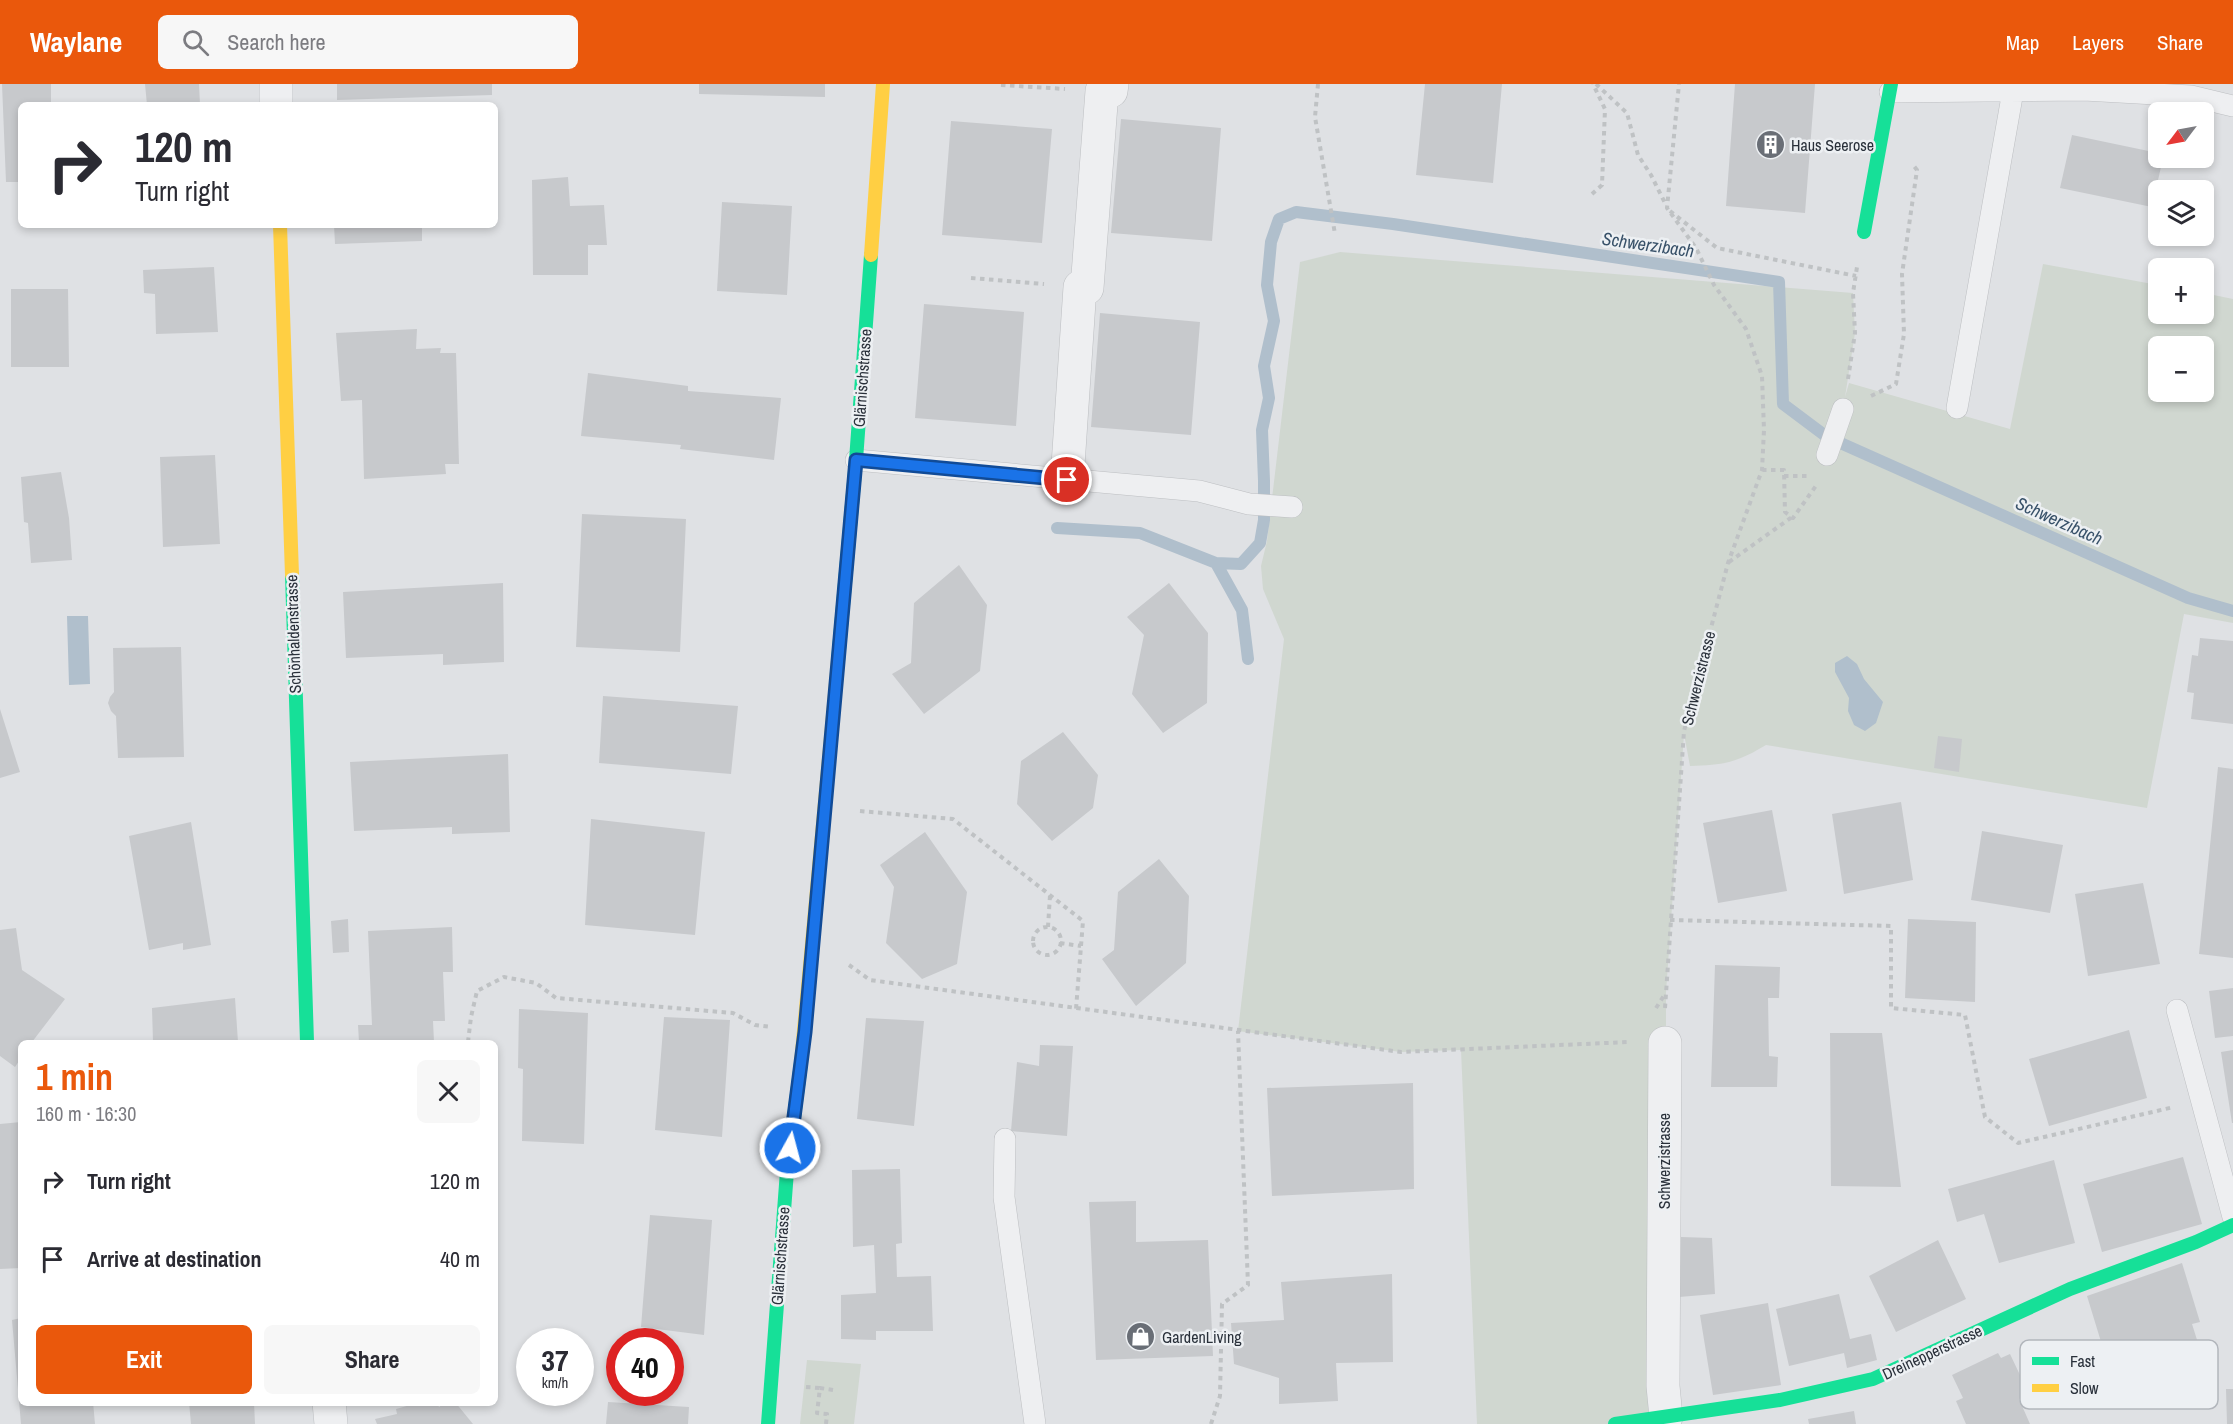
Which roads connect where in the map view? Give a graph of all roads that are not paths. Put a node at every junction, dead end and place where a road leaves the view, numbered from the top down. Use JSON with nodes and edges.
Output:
{"nodes":[{"id":1,"x":276,"y":84,"type":"edge"},
{"id":2,"x":883,"y":84,"type":"edge"},
{"id":3,"x":1107,"y":87,"type":"edge"},
{"id":4,"x":1890,"y":88,"type":"edge"},
{"id":5,"x":2013,"y":91,"type":"junction"},
{"id":6,"x":276,"y":102,"type":"edge"},
{"id":7,"x":2233,"y":106,"type":"edge"},
{"id":8,"x":280,"y":228,"type":"edge"},
{"id":9,"x":1864,"y":232,"type":"road end"},
{"id":10,"x":1957,"y":408,"type":"dead end"},
{"id":11,"x":1843,"y":409,"type":"road end"},
{"id":12,"x":1827,"y":456,"type":"road end"},
{"id":13,"x":856,"y":460,"type":"junction"},
{"id":14,"x":1067,"y":480,"type":"junction"},
{"id":15,"x":1292,"y":507,"type":"dead end"},
{"id":16,"x":2177,"y":1010,"type":"dead end"},
{"id":17,"x":307,"y":1040,"type":"edge"},
{"id":18,"x":1650,"y":1042,"type":"road end"},
{"id":19,"x":1005,"y":1139,"type":"dead end"},
{"id":20,"x":2233,"y":1217,"type":"edge"},
{"id":21,"x":2233,"y":1225,"type":"edge"},
{"id":22,"x":329,"y":1406,"type":"edge"},
{"id":23,"x":1666,"y":1417,"type":"junction"},
{"id":24,"x":331,"y":1424,"type":"edge"},
{"id":25,"x":768,"y":1424,"type":"edge"},
{"id":26,"x":1035,"y":1424,"type":"edge"},
{"id":27,"x":1615,"y":1424,"type":"edge"}],
"edges":[{"from":1,"to":6,"type":"street"},
{"from":2,"to":13,"type":"street","name":"Glärnischstrasse"},
{"from":3,"to":14,"type":"street"},
{"from":4,"to":5,"type":"lane"},
{"from":4,"to":9,"type":"street"},
{"from":5,"to":7,"type":"lane"},
{"from":5,"to":10,"type":"lane"},
{"from":8,"to":17,"type":"street","name":"Schönhaldenstrasse"},
{"from":11,"to":12,"type":"lane"},
{"from":13,"to":14,"type":"lane"},
{"from":13,"to":25,"type":"street","name":"Glärnischstrasse"},
{"from":14,"to":15,"type":"lane"},
{"from":16,"to":20,"type":"lane"},
{"from":18,"to":23,"type":"street","name":"Schwerzistrasse"},
{"from":19,"to":26,"type":"lane"},
{"from":21,"to":23,"type":"street","name":"Dreinepperstrasse"},
{"from":22,"to":24,"type":"street"},
{"from":23,"to":27,"type":"street","name":"Dreinepperstrasse"}]}
